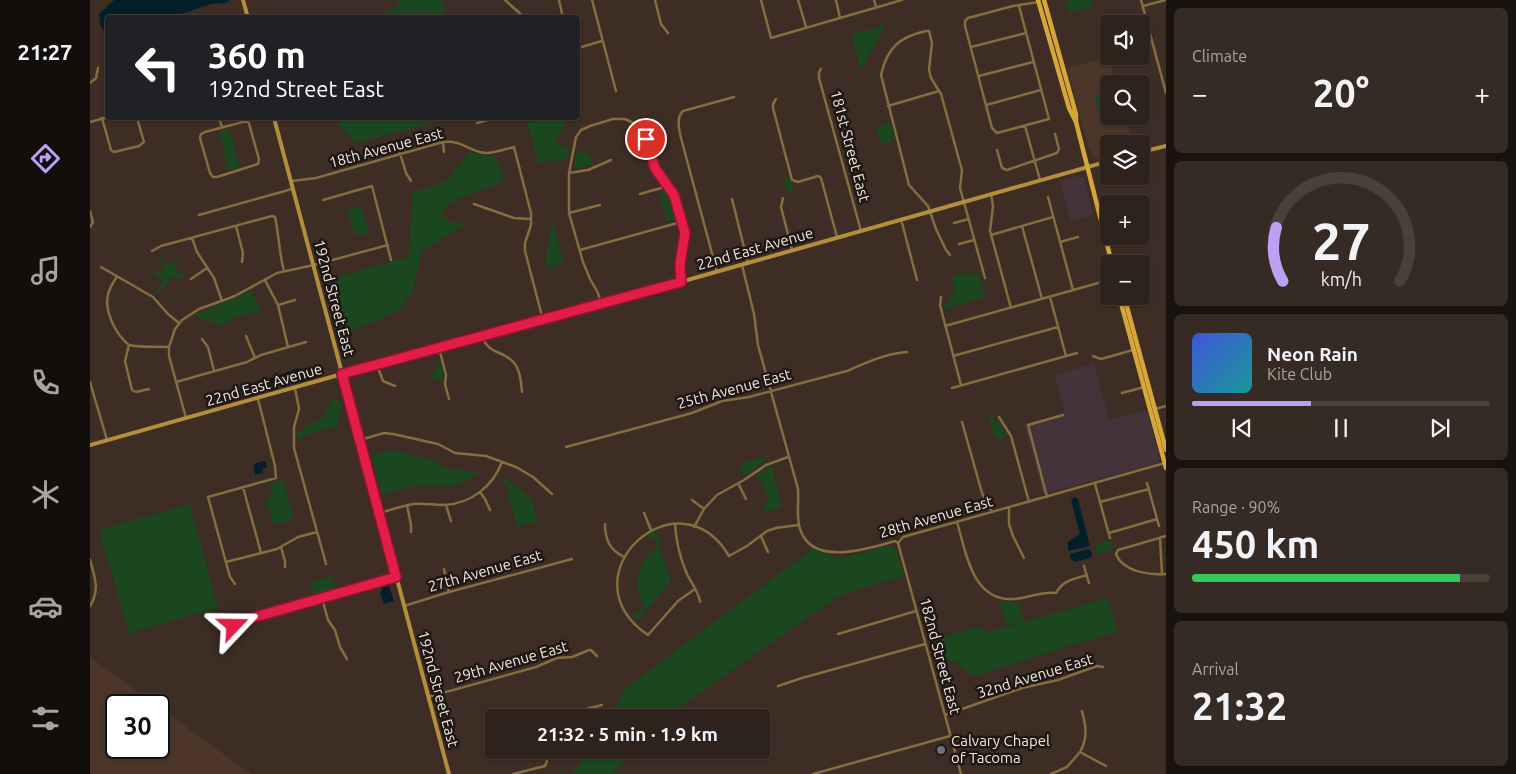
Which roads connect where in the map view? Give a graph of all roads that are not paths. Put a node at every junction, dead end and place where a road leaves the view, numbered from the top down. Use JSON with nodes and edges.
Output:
{"nodes":[{"id":1,"x":243,"y":0,"type":"edge"},
{"id":2,"x":505,"y":0,"type":"edge"},
{"id":3,"x":559,"y":0,"type":"edge"},
{"id":4,"x":592,"y":0,"type":"edge"},
{"id":5,"x":655,"y":0,"type":"edge"},
{"id":6,"x":761,"y":0,"type":"edge"},
{"id":7,"x":798,"y":0,"type":"edge"},
{"id":8,"x":836,"y":0,"type":"edge"},
{"id":9,"x":874,"y":0,"type":"edge"},
{"id":10,"x":902,"y":0,"type":"edge"},
{"id":11,"x":1141,"y":0,"type":"edge"},
{"id":12,"x":1166,"y":0,"type":"edge"},
{"id":13,"x":1040,"y":1,"type":"edge"},
{"id":14,"x":1019,"y":6,"type":"junction"},
{"id":15,"x":1143,"y":6,"type":"junction"},
{"id":16,"x":876,"y":7,"type":"junction"},
{"id":17,"x":247,"y":15,"type":"edge"},
{"id":18,"x":522,"y":15,"type":"edge"},
{"id":19,"x":562,"y":15,"type":"edge"},
{"id":20,"x":840,"y":18,"type":"junction"},
{"id":21,"x":806,"y":28,"type":"junction"},
{"id":22,"x":1026,"y":33,"type":"junction"},
{"id":23,"x":668,"y":34,"type":"dead end"},
{"id":24,"x":602,"y":41,"type":"junction"},
{"id":25,"x":580,"y":47,"type":"edge"},
{"id":26,"x":971,"y":47,"type":"junction"},
{"id":27,"x":1033,"y":62,"type":"junction"},
{"id":28,"x":98,"y":68,"type":"dead end"},
{"id":29,"x":821,"y":69,"type":"dead end"},
{"id":30,"x":979,"y":76,"type":"junction"},
{"id":31,"x":90,"y":83,"type":"edge"},
{"id":32,"x":1041,"y":90,"type":"junction"},
{"id":33,"x":616,"y":91,"type":"dead end"},
{"id":34,"x":940,"y":91,"type":"junction"},
{"id":35,"x":1166,"y":92,"type":"edge"},
{"id":36,"x":734,"y":97,"type":"dead end"},
{"id":37,"x":776,"y":99,"type":"dead end"},
{"id":38,"x":986,"y":105,"type":"junction"},
{"id":39,"x":888,"y":106,"type":"junction"},
{"id":40,"x":102,"y":118,"type":"junction"},
{"id":41,"x":105,"y":118,"type":"edge"},
{"id":42,"x":138,"y":120,"type":"edge"},
{"id":43,"x":220,"y":120,"type":"edge"},
{"id":44,"x":248,"y":120,"type":"joint"},
{"id":45,"x":275,"y":120,"type":"edge"},
{"id":46,"x":483,"y":120,"type":"edge"},
{"id":47,"x":90,"y":122,"type":"edge"},
{"id":48,"x":477,"y":122,"type":"dead end"},
{"id":49,"x":1076,"y":122,"type":"junction"},
{"id":50,"x":1025,"y":126,"type":"junction"},
{"id":51,"x":222,"y":128,"type":"junction"},
{"id":52,"x":1055,"y":134,"type":"dead end"},
{"id":53,"x":443,"y":142,"type":"junction"},
{"id":54,"x":1166,"y":146,"type":"edge"},
{"id":55,"x":998,"y":150,"type":"dead end"},
{"id":56,"x":1150,"y":150,"type":"edge"},
{"id":57,"x":444,"y":152,"type":"dead end"},
{"id":58,"x":400,"y":153,"type":"junction"},
{"id":59,"x":611,"y":160,"type":"dead end"},
{"id":60,"x":1035,"y":160,"type":"junction"},
{"id":61,"x":1100,"y":164,"type":"edge"},
{"id":62,"x":1088,"y":167,"type":"junction"},
{"id":63,"x":569,"y":173,"type":"junction"},
{"id":64,"x":1040,"y":180,"type":"junction"},
{"id":65,"x":412,"y":181,"type":"dead end"},
{"id":66,"x":292,"y":182,"type":"junction"},
{"id":67,"x":667,"y":184,"type":"junction"},
{"id":68,"x":294,"y":189,"type":"junction"},
{"id":69,"x":640,"y":194,"type":"dead end"},
{"id":70,"x":991,"y":194,"type":"junction"},
{"id":71,"x":1048,"y":197,"type":"dead end"},
{"id":72,"x":783,"y":198,"type":"dead end"},
{"id":73,"x":732,"y":199,"type":"dead end"},
{"id":74,"x":323,"y":200,"type":"dead end"},
{"id":75,"x":964,"y":202,"type":"junction"},
{"id":76,"x":474,"y":204,"type":"dead end"},
{"id":77,"x":600,"y":205,"type":"dead end"},
{"id":78,"x":90,"y":210,"type":"edge"},
{"id":79,"x":930,"y":211,"type":"junction"},
{"id":80,"x":570,"y":213,"type":"junction"},
{"id":81,"x":199,"y":215,"type":"dead end"},
{"id":82,"x":1053,"y":218,"type":"junction"},
{"id":83,"x":531,"y":219,"type":"junction"},
{"id":84,"x":969,"y":219,"type":"junction"},
{"id":85,"x":901,"y":220,"type":"junction"},
{"id":86,"x":682,"y":222,"type":"junction"},
{"id":87,"x":954,"y":223,"type":"dead end"},
{"id":88,"x":91,"y":226,"type":"edge"},
{"id":89,"x":236,"y":226,"type":"junction"},
{"id":90,"x":1022,"y":226,"type":"junction"},
{"id":91,"x":861,"y":231,"type":"junction"},
{"id":92,"x":991,"y":235,"type":"junction"},
{"id":93,"x":837,"y":237,"type":"junction"},
{"id":94,"x":1078,"y":237,"type":"dead end"},
{"id":95,"x":192,"y":238,"type":"junction"},
{"id":96,"x":974,"y":240,"type":"junction"},
{"id":97,"x":1060,"y":242,"type":"junction"},
{"id":98,"x":959,"y":244,"type":"dead end"},
{"id":99,"x":388,"y":245,"type":"junction"},
{"id":100,"x":580,"y":250,"type":"junction"},
{"id":101,"x":792,"y":250,"type":"junction"},
{"id":102,"x":152,"y":251,"type":"dead end"},
{"id":103,"x":950,"y":255,"type":"dead end"},
{"id":104,"x":1110,"y":255,"type":"edge"},
{"id":105,"x":391,"y":260,"type":"dead end"},
{"id":106,"x":242,"y":262,"type":"dead end"},
{"id":107,"x":748,"y":263,"type":"junction"},
{"id":108,"x":314,"y":265,"type":"junction"},
{"id":109,"x":742,"y":265,"type":"junction"},
{"id":110,"x":101,"y":267,"type":"dead end"},
{"id":111,"x":207,"y":268,"type":"junction"},
{"id":112,"x":284,"y":271,"type":"junction"},
{"id":113,"x":717,"y":272,"type":"junction"},
{"id":114,"x":117,"y":276,"type":"junction"},
{"id":115,"x":985,"y":278,"type":"dead end"},
{"id":116,"x":191,"y":280,"type":"dead end"},
{"id":117,"x":264,"y":280,"type":"junction"},
{"id":118,"x":917,"y":280,"type":"dead end"},
{"id":119,"x":681,"y":282,"type":"junction"},
{"id":120,"x":1100,"y":282,"type":"edge"},
{"id":121,"x":1073,"y":290,"type":"junction"},
{"id":122,"x":941,"y":297,"type":"dead end"},
{"id":123,"x":1050,"y":297,"type":"junction"},
{"id":124,"x":1042,"y":299,"type":"junction"},
{"id":125,"x":295,"y":300,"type":"dead end"},
{"id":126,"x":222,"y":301,"type":"junction"},
{"id":127,"x":278,"y":304,"type":"junction"},
{"id":128,"x":602,"y":304,"type":"junction"},
{"id":129,"x":1121,"y":305,"type":"edge"},
{"id":130,"x":1126,"y":305,"type":"edge"},
{"id":131,"x":1011,"y":308,"type":"junction"},
{"id":132,"x":544,"y":320,"type":"junction"},
{"id":133,"x":179,"y":324,"type":"junction"},
{"id":134,"x":945,"y":326,"type":"junction"},
{"id":135,"x":1058,"y":327,"type":"junction"},
{"id":136,"x":246,"y":336,"type":"dead end"},
{"id":137,"x":482,"y":337,"type":"junction"},
{"id":138,"x":202,"y":339,"type":"dead end"},
{"id":139,"x":306,"y":342,"type":"dead end"},
{"id":140,"x":129,"y":345,"type":"junction"},
{"id":141,"x":169,"y":347,"type":"junction"},
{"id":142,"x":288,"y":347,"type":"junction"},
{"id":143,"x":1133,"y":347,"type":"junction"},
{"id":144,"x":439,"y":348,"type":"junction"},
{"id":145,"x":907,"y":352,"type":"dead end"},
{"id":146,"x":1077,"y":353,"type":"dead end"},
{"id":147,"x":953,"y":356,"type":"junction"},
{"id":148,"x":1066,"y":356,"type":"junction"},
{"id":149,"x":1093,"y":356,"type":"dead end"},
{"id":150,"x":255,"y":358,"type":"junction"},
{"id":151,"x":377,"y":365,"type":"junction"},
{"id":152,"x":1144,"y":368,"type":"junction"},
{"id":153,"x":214,"y":371,"type":"junction"},
{"id":154,"x":342,"y":374,"type":"junction"},
{"id":155,"x":90,"y":382,"type":"edge"},
{"id":156,"x":176,"y":382,"type":"junction"},
{"id":157,"x":961,"y":385,"type":"junction"},
{"id":158,"x":395,"y":386,"type":"dead end"},
{"id":159,"x":294,"y":388,"type":"junction"},
{"id":160,"x":952,"y":388,"type":"dead end"},
{"id":161,"x":1144,"y":388,"type":"junction"},
{"id":162,"x":149,"y":389,"type":"dead end"},
{"id":163,"x":771,"y":391,"type":"junction"},
{"id":164,"x":522,"y":392,"type":"dead end"},
{"id":165,"x":1122,"y":394,"type":"dead end"},
{"id":166,"x":258,"y":398,"type":"junction"},
{"id":167,"x":449,"y":399,"type":"dead end"},
{"id":168,"x":1166,"y":406,"type":"edge"},
{"id":169,"x":1155,"y":409,"type":"junction"},
{"id":170,"x":1063,"y":415,"type":"dead end"},
{"id":171,"x":999,"y":417,"type":"dead end"},
{"id":172,"x":186,"y":418,"type":"junction"},
{"id":173,"x":962,"y":422,"type":"dead end"},
{"id":174,"x":107,"y":440,"type":"junction"},
{"id":175,"x":360,"y":440,"type":"junction"},
{"id":176,"x":90,"y":445,"type":"edge"},
{"id":177,"x":566,"y":447,"type":"dead end"},
{"id":178,"x":1166,"y":450,"type":"edge"},
{"id":179,"x":789,"y":457,"type":"junction"},
{"id":180,"x":502,"y":462,"type":"junction"},
{"id":181,"x":1166,"y":465,"type":"edge"},
{"id":182,"x":738,"y":483,"type":"junction"},
{"id":183,"x":1147,"y":483,"type":"dead end"},
{"id":184,"x":1095,"y":484,"type":"junction"},
{"id":185,"x":243,"y":487,"type":"junction"},
{"id":186,"x":1149,"y":489,"type":"junction"},
{"id":187,"x":480,"y":492,"type":"junction"},
{"id":188,"x":552,"y":494,"type":"dead end"},
{"id":189,"x":1047,"y":497,"type":"junction"},
{"id":190,"x":746,"y":499,"type":"dead end"},
{"id":191,"x":692,"y":500,"type":"dead end"},
{"id":192,"x":1028,"y":502,"type":"junction"},
{"id":193,"x":1100,"y":502,"type":"junction"},
{"id":194,"x":407,"y":505,"type":"junction"},
{"id":195,"x":446,"y":505,"type":"junction"},
{"id":196,"x":1009,"y":508,"type":"junction"},
{"id":197,"x":704,"y":509,"type":"junction"},
{"id":198,"x":490,"y":510,"type":"dead end"},
{"id":199,"x":992,"y":512,"type":"junction"},
{"id":200,"x":379,"y":513,"type":"junction"},
{"id":201,"x":644,"y":513,"type":"dead end"},
{"id":202,"x":1157,"y":519,"type":"junction"},
{"id":203,"x":451,"y":521,"type":"dead end"},
{"id":204,"x":958,"y":522,"type":"junction"},
{"id":205,"x":605,"y":524,"type":"dead end"},
{"id":206,"x":675,"y":524,"type":"junction"},
{"id":207,"x":798,"y":525,"type":"junction"},
{"id":208,"x":1159,"y":526,"type":"dead end"},
{"id":209,"x":694,"y":527,"type":"junction"},
{"id":210,"x":651,"y":530,"type":"junction"},
{"id":211,"x":317,"y":532,"type":"junction"},
{"id":212,"x":411,"y":532,"type":"dead end"},
{"id":213,"x":1109,"y":533,"type":"junction"},
{"id":214,"x":761,"y":536,"type":"junction"},
{"id":215,"x":1166,"y":536,"type":"edge"},
{"id":216,"x":1110,"y":538,"type":"dead end"},
{"id":217,"x":1160,"y":538,"type":"junction"},
{"id":218,"x":898,"y":543,"type":"junction"},
{"id":219,"x":281,"y":547,"type":"junction"},
{"id":220,"x":768,"y":552,"type":"dead end"},
{"id":221,"x":261,"y":553,"type":"junction"},
{"id":222,"x":624,"y":557,"type":"junction"},
{"id":223,"x":1024,"y":558,"type":"dead end"},
{"id":224,"x":572,"y":559,"type":"dead end"},
{"id":225,"x":90,"y":560,"type":"edge"},
{"id":226,"x":226,"y":562,"type":"junction"},
{"id":227,"x":326,"y":564,"type":"dead end"},
{"id":228,"x":1084,"y":566,"type":"dead end"},
{"id":229,"x":285,"y":567,"type":"dead end"},
{"id":230,"x":444,"y":569,"type":"dead end"},
{"id":231,"x":1162,"y":574,"type":"junction"},
{"id":232,"x":1166,"y":574,"type":"edge"},
{"id":233,"x":1086,"y":575,"type":"junction"},
{"id":234,"x":396,"y":577,"type":"junction"},
{"id":235,"x":1089,"y":583,"type":"dead end"},
{"id":236,"x":235,"y":584,"type":"dead end"},
{"id":237,"x":695,"y":589,"type":"junction"},
{"id":238,"x":449,"y":592,"type":"junction"},
{"id":239,"x":322,"y":598,"type":"junction"},
{"id":240,"x":700,"y":602,"type":"dead end"},
{"id":241,"x":90,"y":606,"type":"edge"},
{"id":242,"x":404,"y":606,"type":"junction"},
{"id":243,"x":916,"y":611,"type":"junction"},
{"id":244,"x":234,"y":626,"type":"dead end"},
{"id":245,"x":838,"y":634,"type":"dead end"},
{"id":246,"x":925,"y":644,"type":"junction"},
{"id":247,"x":597,"y":656,"type":"dead end"},
{"id":248,"x":347,"y":659,"type":"dead end"},
{"id":249,"x":1103,"y":667,"type":"dead end"},
{"id":250,"x":778,"y":686,"type":"dead end"},
{"id":251,"x":428,"y":697,"type":"junction"},
{"id":252,"x":602,"y":704,"type":"dead end"},
{"id":253,"x":583,"y":709,"type":"edge"},
{"id":254,"x":1082,"y":711,"type":"dead end"},
{"id":255,"x":945,"y":715,"type":"junction"},
{"id":256,"x":950,"y":736,"type":"junction"},
{"id":257,"x":1080,"y":752,"type":"junction"},
{"id":258,"x":546,"y":759,"type":"edge"},
{"id":259,"x":1106,"y":766,"type":"dead end"},
{"id":260,"x":449,"y":774,"type":"edge"},
{"id":261,"x":513,"y":774,"type":"edge"},
{"id":262,"x":813,"y":774,"type":"edge"},
{"id":263,"x":961,"y":774,"type":"edge"},
{"id":264,"x":1051,"y":774,"type":"edge"}],
"edges":[{"from":1,"to":17,"type":"street"},
{"from":2,"to":18,"type":"street"},
{"from":3,"to":19,"type":"street"},
{"from":4,"to":24,"type":"street"},
{"from":5,"to":23,"type":"street"},
{"from":6,"to":21,"type":"street"},
{"from":7,"to":21,"type":"street"},
{"from":8,"to":20,"type":"street"},
{"from":9,"to":16,"type":"street"},
{"from":10,"to":16,"type":"street"},
{"from":11,"to":15,"type":"street"},
{"from":12,"to":15,"type":"street"},
{"from":13,"to":14,"type":"street"},
{"from":13,"to":49,"type":"main road"},
{"from":13,"to":49,"type":"main road"},
{"from":14,"to":22,"type":"street"},
{"from":14,"to":26,"type":"street"},
{"from":15,"to":35,"type":"street"},
{"from":16,"to":20,"type":"street"},
{"from":20,"to":21,"type":"street"},
{"from":22,"to":26,"type":"street"},
{"from":22,"to":27,"type":"street"},
{"from":24,"to":25,"type":"street"},
{"from":24,"to":33,"type":"street"},
{"from":26,"to":30,"type":"street"},
{"from":27,"to":30,"type":"street"},
{"from":27,"to":32,"type":"street"},
{"from":28,"to":31,"type":"street"},
{"from":29,"to":91,"type":"street","name":"181st Street East"},
{"from":30,"to":38,"type":"street"},
{"from":32,"to":38,"type":"street"},
{"from":32,"to":50,"type":"street"},
{"from":34,"to":39,"type":"street"},
{"from":34,"to":39,"type":"street"},
{"from":34,"to":75,"type":"street"},
{"from":36,"to":113,"type":"street"},
{"from":37,"to":93,"type":"street"},
{"from":38,"to":50,"type":"street"},
{"from":39,"to":79,"type":"street"},
{"from":40,"to":41,"type":"street"},
{"from":40,"to":42,"type":"street"},
{"from":40,"to":47,"type":"street"},
{"from":43,"to":51,"type":"street"},
{"from":44,"to":51,"type":"street"},
{"from":44,"to":51,"type":"street"},
{"from":45,"to":66,"type":"street","name":"192nd Street East"},
{"from":46,"to":48,"type":"street"},
{"from":49,"to":62,"type":"main road"},
{"from":50,"to":60,"type":"street"},
{"from":52,"to":60,"type":"street"},
{"from":53,"to":57,"type":"street"},
{"from":53,"to":58,"type":"street","name":"18th Avenue East"},
{"from":53,"to":83,"type":"street","name":"18th Avenue East"},
{"from":54,"to":56,"type":"street"},
{"from":55,"to":60,"type":"street"},
{"from":58,"to":65,"type":"street"},
{"from":58,"to":66,"type":"street","name":"18th Avenue East"},
{"from":59,"to":63,"type":"street"},
{"from":60,"to":64,"type":"street"},
{"from":61,"to":62,"type":"street","name":"22nd East Avenue"},
{"from":62,"to":64,"type":"street","name":"22nd East Avenue"},
{"from":62,"to":104,"type":"main road"},
{"from":63,"to":67,"type":"street"},
{"from":63,"to":80,"type":"street"},
{"from":64,"to":70,"type":"street","name":"22nd East Avenue"},
{"from":66,"to":68,"type":"street","name":"192nd Street East"},
{"from":67,"to":69,"type":"street"},
{"from":67,"to":86,"type":"street"},
{"from":68,"to":81,"type":"street"},
{"from":68,"to":108,"type":"street","name":"192nd Street East"},
{"from":70,"to":75,"type":"street","name":"22nd East Avenue"},
{"from":70,"to":92,"type":"street"},
{"from":71,"to":82,"type":"street"},
{"from":72,"to":101,"type":"street"},
{"from":73,"to":107,"type":"street"},
{"from":74,"to":99,"type":"street"},
{"from":75,"to":79,"type":"street","name":"22nd East Avenue"},
{"from":75,"to":84,"type":"street"},
{"from":76,"to":83,"type":"street"},
{"from":77,"to":80,"type":"street"},
{"from":78,"to":88,"type":"street"},
{"from":79,"to":85,"type":"street","name":"22nd East Avenue"},
{"from":79,"to":103,"type":"street"},
{"from":80,"to":100,"type":"street"},
{"from":82,"to":90,"type":"street"},
{"from":82,"to":97,"type":"street"},
{"from":83,"to":132,"type":"street"},
{"from":84,"to":87,"type":"street"},
{"from":84,"to":96,"type":"street"},
{"from":85,"to":91,"type":"street","name":"22nd East Avenue"},
{"from":85,"to":118,"type":"street"},
{"from":86,"to":100,"type":"street"},
{"from":86,"to":119,"type":"street"},
{"from":89,"to":95,"type":"street"},
{"from":89,"to":106,"type":"street"},
{"from":89,"to":112,"type":"street"},
{"from":90,"to":92,"type":"street"},
{"from":90,"to":124,"type":"street"},
{"from":91,"to":93,"type":"street","name":"22nd East Avenue"},
{"from":92,"to":131,"type":"street"},
{"from":93,"to":101,"type":"street","name":"22nd East Avenue"},
{"from":94,"to":97,"type":"street"},
{"from":95,"to":102,"type":"street"},
{"from":95,"to":111,"type":"street"},
{"from":96,"to":98,"type":"street"},
{"from":96,"to":115,"type":"street"},
{"from":97,"to":121,"type":"street"},
{"from":99,"to":105,"type":"street"},
{"from":99,"to":108,"type":"street"},
{"from":100,"to":128,"type":"street"},
{"from":101,"to":107,"type":"street","name":"22nd East Avenue"},
{"from":107,"to":109,"type":"street","name":"22nd East Avenue"},
{"from":108,"to":112,"type":"street"},
{"from":108,"to":154,"type":"street","name":"192nd Street East"},
{"from":109,"to":113,"type":"street","name":"22nd East Avenue"},
{"from":109,"to":163,"type":"street"},
{"from":110,"to":114,"type":"street"},
{"from":111,"to":116,"type":"street"},
{"from":111,"to":126,"type":"street"},
{"from":112,"to":117,"type":"street"},
{"from":113,"to":119,"type":"street","name":"22nd East Avenue"},
{"from":114,"to":133,"type":"street"},
{"from":114,"to":140,"type":"street"},
{"from":117,"to":126,"type":"street"},
{"from":117,"to":127,"type":"street"},
{"from":119,"to":128,"type":"street","name":"22nd East Avenue"},
{"from":120,"to":121,"type":"street"},
{"from":121,"to":123,"type":"street"},
{"from":122,"to":134,"type":"street"},
{"from":123,"to":124,"type":"street"},
{"from":123,"to":135,"type":"street"},
{"from":124,"to":131,"type":"street"},
{"from":125,"to":127,"type":"street"},
{"from":126,"to":133,"type":"street"},
{"from":127,"to":142,"type":"street"},
{"from":128,"to":132,"type":"street","name":"22nd East Avenue"},
{"from":129,"to":143,"type":"main road"},
{"from":130,"to":152,"type":"main road"},
{"from":131,"to":134,"type":"street"},
{"from":132,"to":137,"type":"street","name":"22nd East Avenue"},
{"from":133,"to":141,"type":"street"},
{"from":134,"to":147,"type":"street"},
{"from":135,"to":147,"type":"street"},
{"from":135,"to":148,"type":"street"},
{"from":136,"to":150,"type":"street"},
{"from":137,"to":144,"type":"street","name":"22nd East Avenue"},
{"from":137,"to":164,"type":"street"},
{"from":138,"to":153,"type":"street"},
{"from":139,"to":142,"type":"street"},
{"from":140,"to":141,"type":"street"},
{"from":140,"to":162,"type":"street"},
{"from":141,"to":156,"type":"street"},
{"from":142,"to":150,"type":"street"},
{"from":143,"to":149,"type":"street"},
{"from":143,"to":152,"type":"main road"},
{"from":143,"to":161,"type":"main road"},
{"from":144,"to":151,"type":"street","name":"22nd East Avenue"},
{"from":144,"to":167,"type":"street"},
{"from":145,"to":163,"type":"street","name":"25th Avenue East"},
{"from":146,"to":148,"type":"street"},
{"from":147,"to":157,"type":"street"},
{"from":148,"to":157,"type":"street"},
{"from":150,"to":153,"type":"street"},
{"from":151,"to":154,"type":"street","name":"22nd East Avenue"},
{"from":151,"to":158,"type":"street"},
{"from":152,"to":169,"type":"main road"},
{"from":153,"to":156,"type":"street"},
{"from":154,"to":159,"type":"street","name":"22nd East Avenue"},
{"from":154,"to":175,"type":"street","name":"192nd Street East"},
{"from":155,"to":174,"type":"street"},
{"from":156,"to":172,"type":"street"},
{"from":157,"to":160,"type":"street"},
{"from":159,"to":166,"type":"street","name":"22nd East Avenue"},
{"from":159,"to":211,"type":"street"},
{"from":161,"to":165,"type":"street"},
{"from":161,"to":181,"type":"main road"},
{"from":163,"to":177,"type":"street","name":"25th Avenue East"},
{"from":163,"to":179,"type":"street"},
{"from":166,"to":172,"type":"street","name":"22nd East Avenue"},
{"from":166,"to":185,"type":"street"},
{"from":168,"to":169,"type":"street"},
{"from":169,"to":178,"type":"main road"},
{"from":170,"to":189,"type":"street"},
{"from":171,"to":192,"type":"street"},
{"from":172,"to":174,"type":"street","name":"22nd East Avenue"},
{"from":173,"to":199,"type":"street"},
{"from":174,"to":176,"type":"street","name":"22nd East Avenue"},
{"from":175,"to":180,"type":"street"},
{"from":175,"to":200,"type":"street","name":"192nd Street East"},
{"from":179,"to":182,"type":"street"},
{"from":179,"to":207,"type":"street"},
{"from":180,"to":187,"type":"street"},
{"from":180,"to":188,"type":"street"},
{"from":181,"to":184,"type":"street","name":"28th Avenue East"},
{"from":182,"to":190,"type":"street"},
{"from":182,"to":197,"type":"street"},
{"from":183,"to":186,"type":"street"},
{"from":184,"to":189,"type":"street","name":"28th Avenue East"},
{"from":184,"to":193,"type":"street"},
{"from":185,"to":221,"type":"street"},
{"from":185,"to":226,"type":"street"},
{"from":186,"to":193,"type":"street"},
{"from":186,"to":202,"type":"street"},
{"from":187,"to":195,"type":"street"},
{"from":187,"to":198,"type":"street"},
{"from":189,"to":192,"type":"street","name":"28th Avenue East"},
{"from":191,"to":197,"type":"street"},
{"from":192,"to":196,"type":"street","name":"28th Avenue East"},
{"from":193,"to":213,"type":"street"},
{"from":194,"to":195,"type":"street"},
{"from":194,"to":200,"type":"street"},
{"from":194,"to":212,"type":"street"},
{"from":195,"to":203,"type":"street"},
{"from":196,"to":199,"type":"street","name":"28th Avenue East"},
{"from":196,"to":223,"type":"street"},
{"from":197,"to":209,"type":"street"},
{"from":199,"to":204,"type":"street","name":"28th Avenue East"},
{"from":200,"to":234,"type":"street","name":"192nd Street East"},
{"from":201,"to":210,"type":"street"},
{"from":202,"to":208,"type":"street"},
{"from":202,"to":213,"type":"street"},
{"from":204,"to":218,"type":"street","name":"28th Avenue East"},
{"from":204,"to":233,"type":"street"},
{"from":205,"to":222,"type":"street"},
{"from":206,"to":209,"type":"street"},
{"from":206,"to":210,"type":"street"},
{"from":206,"to":237,"type":"street"},
{"from":207,"to":214,"type":"street"},
{"from":207,"to":218,"type":"street","name":"28th Avenue East"},
{"from":209,"to":214,"type":"street"},
{"from":210,"to":222,"type":"street"},
{"from":211,"to":219,"type":"street"},
{"from":211,"to":227,"type":"street"},
{"from":213,"to":216,"type":"street"},
{"from":214,"to":220,"type":"street"},
{"from":215,"to":217,"type":"street"},
{"from":217,"to":231,"type":"street"},
{"from":217,"to":231,"type":"street"},
{"from":218,"to":243,"type":"street","name":"182nd Street East"},
{"from":219,"to":221,"type":"street"},
{"from":219,"to":229,"type":"street"},
{"from":221,"to":226,"type":"street"},
{"from":222,"to":237,"type":"street"},
{"from":224,"to":238,"type":"street","name":"27th Avenue East"},
{"from":225,"to":241,"type":"street"},
{"from":226,"to":236,"type":"street"},
{"from":228,"to":233,"type":"street"},
{"from":230,"to":238,"type":"street"},
{"from":231,"to":232,"type":"street"},
{"from":233,"to":235,"type":"street"},
{"from":234,"to":239,"type":"street"},
{"from":234,"to":242,"type":"street","name":"192nd Street East"},
{"from":237,"to":240,"type":"street"},
{"from":238,"to":242,"type":"street","name":"27th Avenue East"},
{"from":239,"to":244,"type":"street"},
{"from":239,"to":248,"type":"street"},
{"from":242,"to":251,"type":"street","name":"192nd Street East"},
{"from":243,"to":245,"type":"street"},
{"from":243,"to":246,"type":"street","name":"182nd Street East"},
{"from":246,"to":250,"type":"street"},
{"from":246,"to":255,"type":"street","name":"182nd Street East"},
{"from":247,"to":251,"type":"street","name":"29th Avenue East"},
{"from":249,"to":255,"type":"street","name":"32nd Avenue East"},
{"from":251,"to":260,"type":"street","name":"192nd Street East"},
{"from":252,"to":253,"type":"street"},
{"from":254,"to":257,"type":"street"},
{"from":255,"to":256,"type":"street","name":"182nd Street East"},
{"from":256,"to":262,"type":"street"},
{"from":256,"to":263,"type":"street","name":"182nd Street East"},
{"from":257,"to":259,"type":"street"},
{"from":257,"to":264,"type":"street"},
{"from":258,"to":261,"type":"street"}]}
